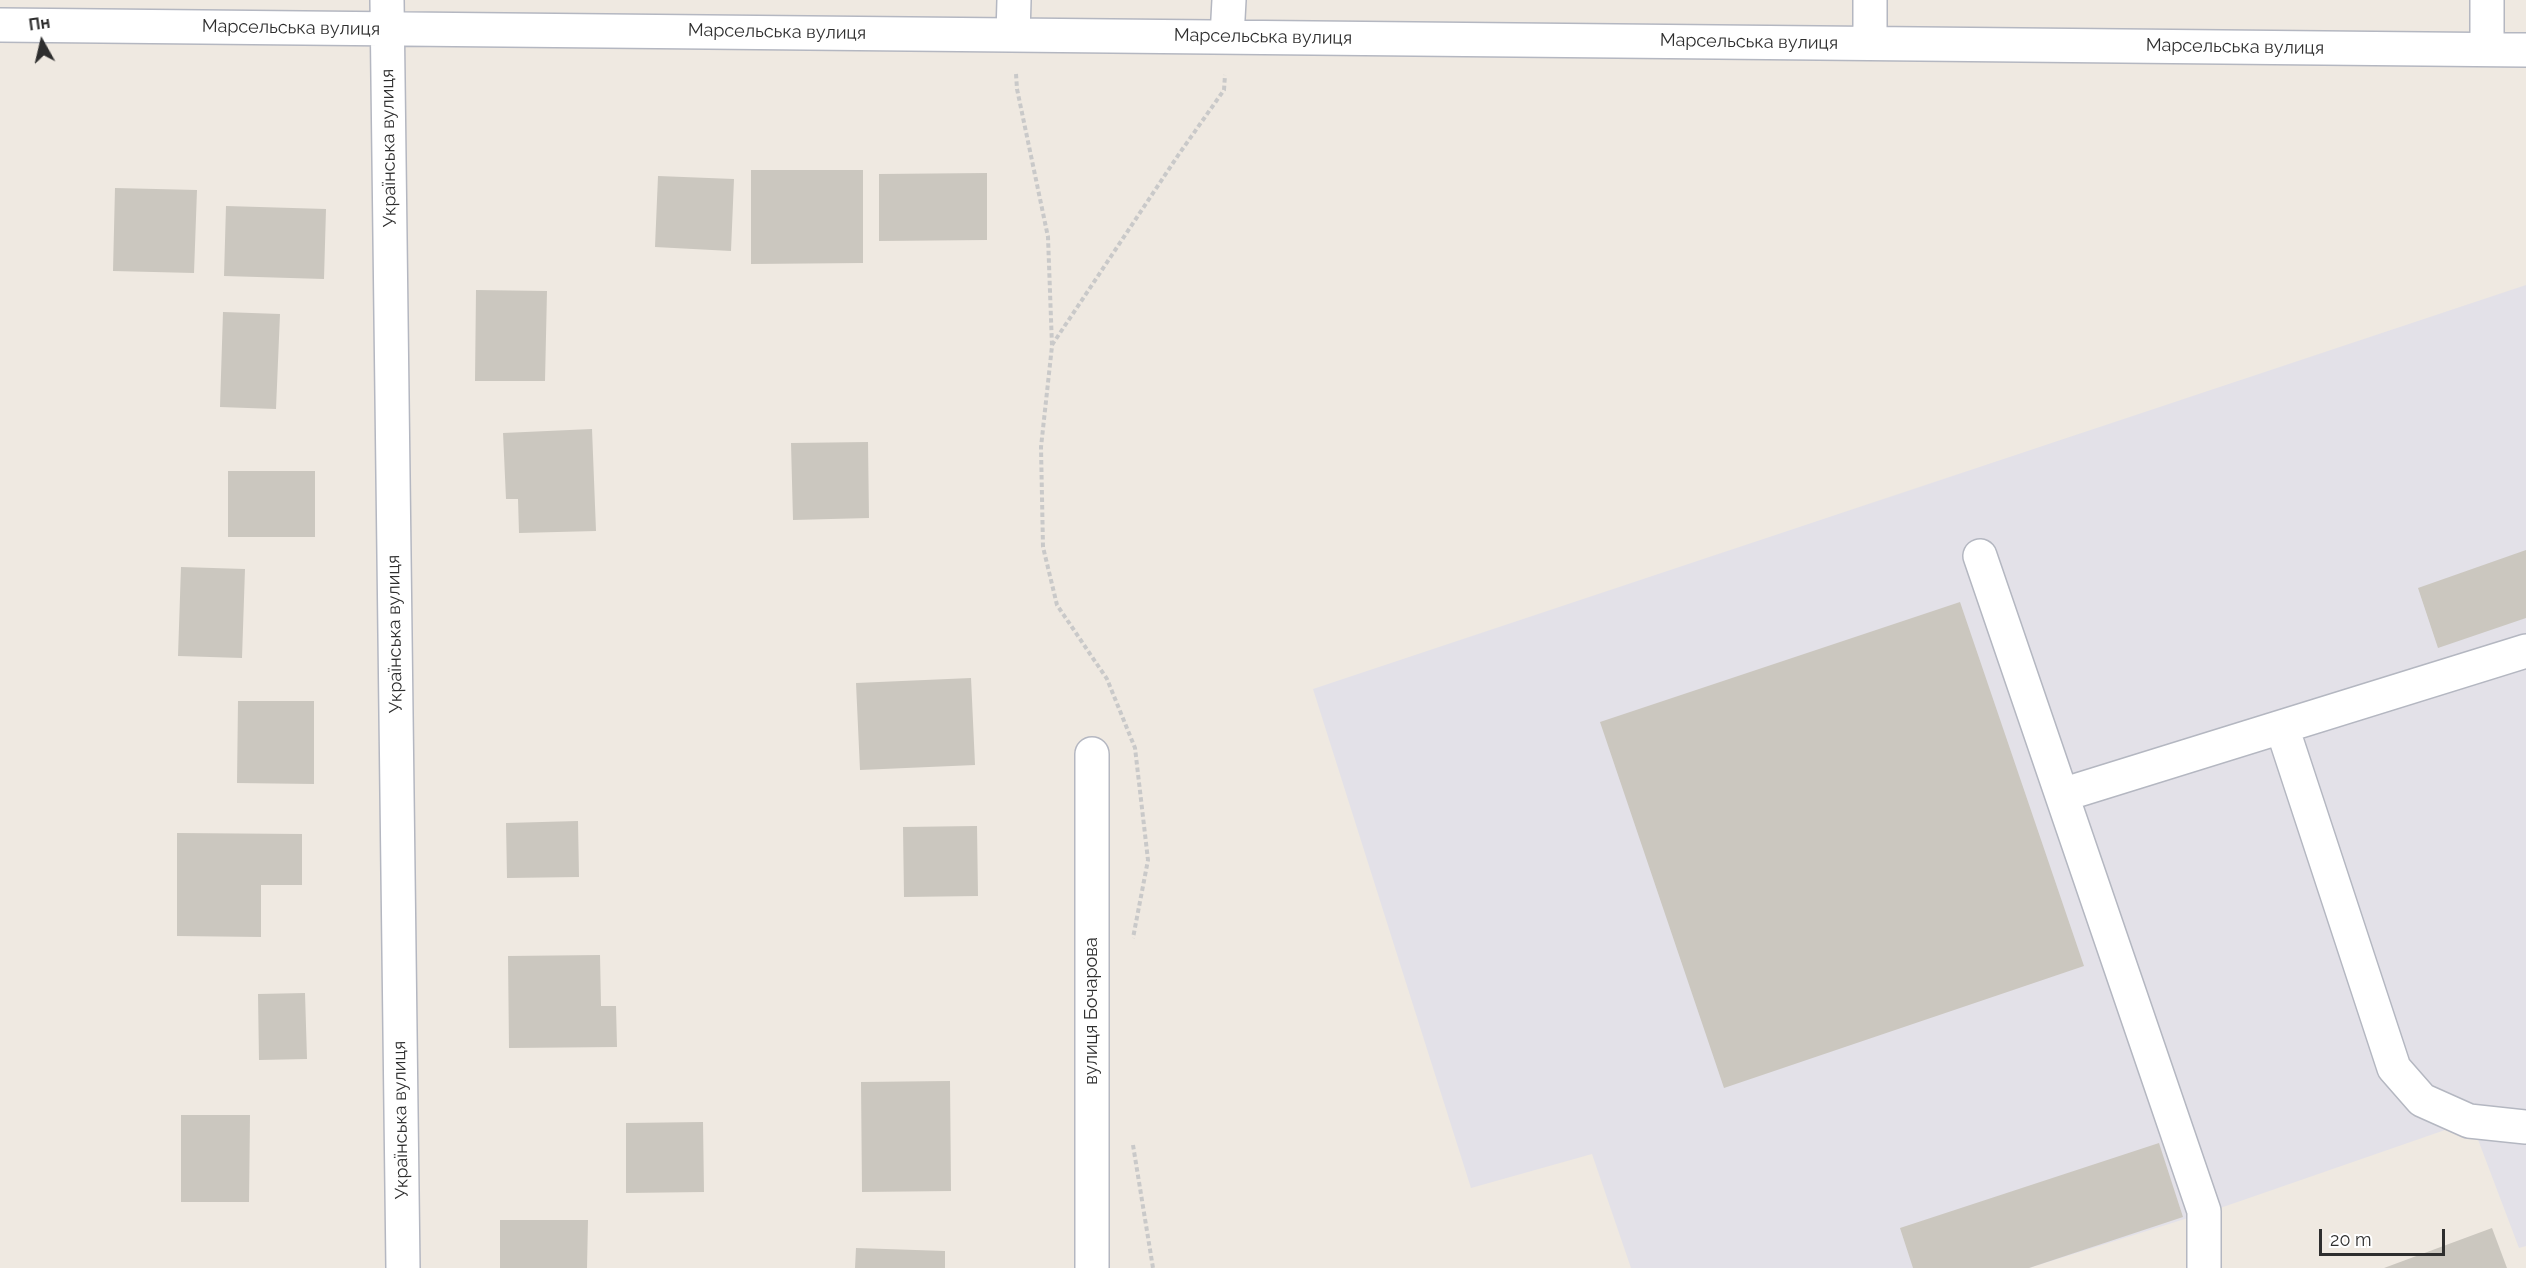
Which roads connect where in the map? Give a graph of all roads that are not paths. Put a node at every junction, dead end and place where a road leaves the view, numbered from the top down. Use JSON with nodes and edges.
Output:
{"nodes":[{"id":1,"x":1014,"y":0,"type":"edge"},
{"id":2,"x":1229,"y":0,"type":"edge"},
{"id":3,"x":1870,"y":0,"type":"edge"},
{"id":4,"x":2487,"y":0,"type":"edge"},
{"id":5,"x":387,"y":14,"type":"edge"},
{"id":6,"x":0,"y":25,"type":"edge"},
{"id":7,"x":1013,"y":35,"type":"junction"},
{"id":8,"x":1227,"y":37,"type":"junction"},
{"id":9,"x":1870,"y":43,"type":"junction"},
{"id":10,"x":2487,"y":49,"type":"junction"},
{"id":11,"x":2526,"y":50,"type":"edge"},
{"id":12,"x":1980,"y":556,"type":"dead end"},
{"id":13,"x":2526,"y":651,"type":"edge"},
{"id":14,"x":2282,"y":727,"type":"junction"},
{"id":15,"x":1092,"y":754,"type":"dead end"},
{"id":16,"x":2062,"y":795,"type":"junction"},
{"id":17,"x":2526,"y":1127,"type":"edge"},
{"id":18,"x":403,"y":1268,"type":"edge"},
{"id":19,"x":1092,"y":1268,"type":"edge"},
{"id":20,"x":2204,"y":1268,"type":"edge"}],
"edges":[{"from":1,"to":7,"type":"street"},
{"from":2,"to":8,"type":"street"},
{"from":3,"to":9,"type":"street"},
{"from":4,"to":10,"type":"street"},
{"from":5,"to":6,"type":"street","name":"Марсельська вулиця"},
{"from":5,"to":7,"type":"street","name":"Марсельська вулиця"},
{"from":5,"to":18,"type":"street","name":"Українська вулиця"},
{"from":7,"to":8,"type":"street","name":"Марсельська вулиця"},
{"from":8,"to":9,"type":"street","name":"Марсельська вулиця"},
{"from":9,"to":10,"type":"street","name":"Марсельська вулиця"},
{"from":10,"to":11,"type":"street","name":"Марсельська вулиця"},
{"from":12,"to":16,"type":"street"},
{"from":13,"to":14,"type":"street"},
{"from":14,"to":16,"type":"street"},
{"from":14,"to":17,"type":"street"},
{"from":15,"to":19,"type":"street","name":"вулиця Бочарова"},
{"from":16,"to":20,"type":"street"}]}
